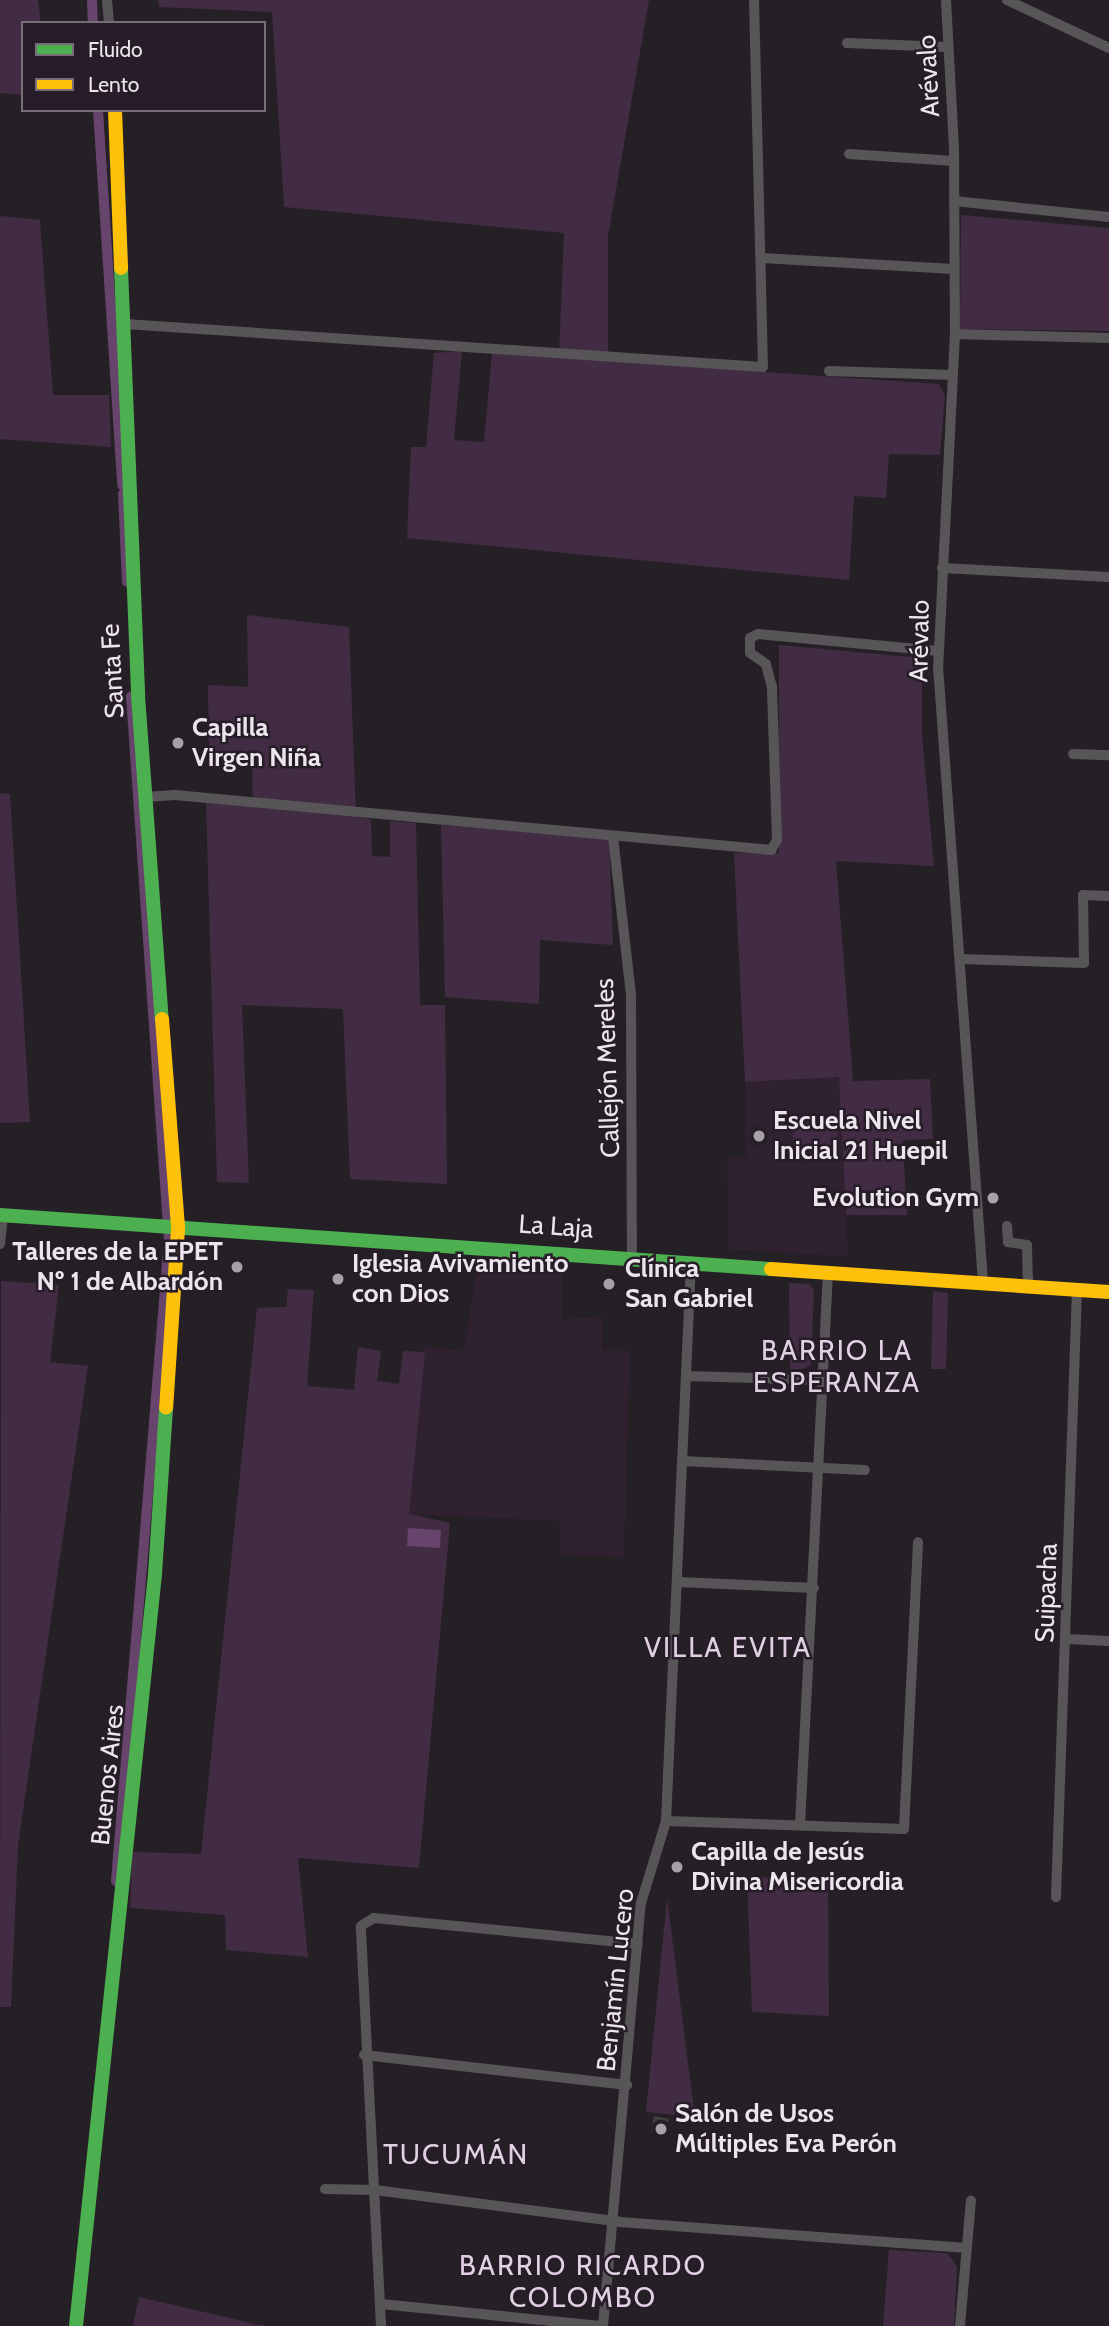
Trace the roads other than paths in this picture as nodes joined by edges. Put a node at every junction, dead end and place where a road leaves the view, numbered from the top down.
1 (107, 0) edge
2 (754, 0) edge
3 (946, 0) edge
4 (1006, 0) edge
5 (109, 21) edge
6 (847, 43) dead end
7 (948, 47) junction
8 (1109, 48) edge
9 (115, 112) edge
10 (849, 154) dead end
11 (954, 160) junction
12 (954, 201) junction
13 (1109, 216) edge
14 (762, 258) junction
15 (954, 269) junction
16 (125, 324) junction
17 (955, 334) junction
18 (1109, 338) edge
19 (829, 371) dead end
20 (953, 375) junction
21 (942, 568) junction
22 (1109, 577) edge
23 (938, 651) junction
24 (1073, 754) dead end
25 (1109, 755) edge
26 (145, 797) junction
27 (613, 837) junction
28 (1109, 896) edge
29 (960, 959) junction
30 (2, 1215) edge
31 (1007, 1226) dead end
32 (171, 1229) junction
33 (0, 1244) edge
34 (632, 1258) junction
35 (691, 1262) junction
36 (828, 1272) junction
37 (983, 1282) junction
38 (1028, 1286) junction
39 (1077, 1290) junction
40 (1109, 1292) edge
41 (686, 1376) junction
42 (820, 1380) junction
43 (682, 1461) junction
44 (818, 1468) junction
45 (865, 1470) dead end
46 (918, 1542) dead end
47 (678, 1582) junction
48 (814, 1588) junction
49 (1067, 1639) junction
50 (1109, 1642) edge
51 (666, 1821) junction
52 (800, 1825) junction
53 (1056, 1897) dead end
54 (638, 1944) junction
55 (364, 2055) junction
56 (627, 2085) junction
57 (325, 2189) dead end
58 (374, 2190) junction
59 (971, 2200) dead end
60 (621, 2222) junction
61 (967, 2248) junction
62 (381, 2304) junction
63 (76, 2326) edge
64 (381, 2326) edge
65 (602, 2326) edge
66 (960, 2326) edge

1 - 5 street
2 - 14 street
3 - 7 street, Arévalo
4 - 8 street
6 - 7 street
7 - 11 street, Arévalo
9 - 16 street, Santa Fe
10 - 11 street
11 - 12 street, Arévalo
12 - 13 street
12 - 15 street, Arévalo
14 - 15 street
14 - 16 street
15 - 17 street, Arévalo
16 - 26 street, Santa Fe
17 - 18 street
17 - 20 street, Arévalo
19 - 20 street
20 - 21 street, Arévalo
21 - 22 street
21 - 23 street, Arévalo
23 - 27 street
23 - 29 street, Arévalo
24 - 25 street
26 - 27 street
26 - 32 street, Santa Fe
27 - 34 street, Callejón Mereles
28 - 29 street
29 - 37 street, Arévalo
30 - 32 street, La Laja
30 - 33 street
31 - 38 street
32 - 34 street, La Laja
32 - 63 street, Buenos Aires
34 - 35 street, La Laja
35 - 36 street, La Laja
35 - 41 street, Benjamín Lucero
36 - 37 street, La Laja
36 - 42 street
37 - 38 street, La Laja
38 - 39 street, La Laja
39 - 40 street, La Laja
39 - 49 street, Suipacha
41 - 42 street
41 - 43 street, Benjamín Lucero
42 - 44 street
43 - 44 street
43 - 47 street, Benjamín Lucero
44 - 45 street
44 - 48 street
46 - 52 street
47 - 48 street
47 - 51 street, Benjamín Lucero
48 - 52 street
49 - 50 street
49 - 53 street, Suipacha
51 - 52 street
51 - 54 street, Benjamín Lucero
54 - 55 street
54 - 56 street, Benjamín Lucero
55 - 56 street
55 - 58 street
56 - 60 street, Benjamín Lucero
57 - 58 street
58 - 60 street
58 - 62 street
59 - 61 street
60 - 61 street
60 - 65 street, Benjamín Lucero
61 - 66 street
62 - 64 street
62 - 65 street

